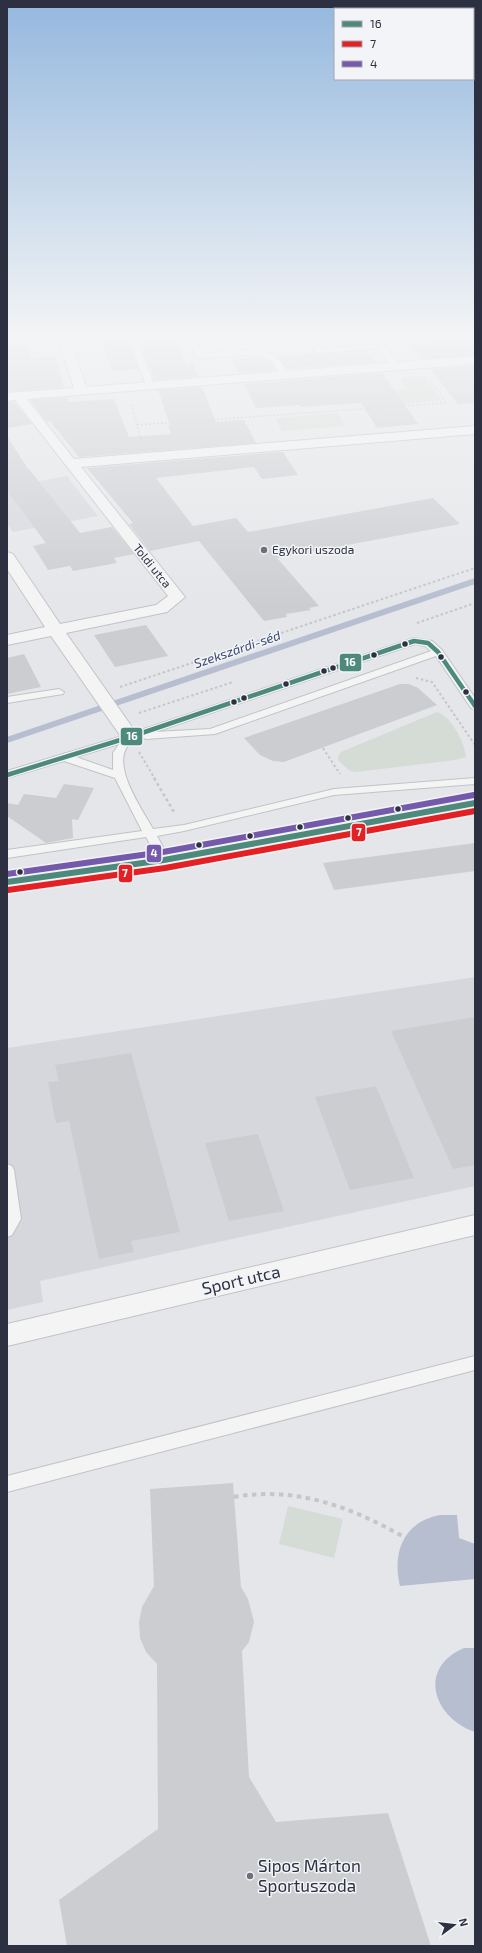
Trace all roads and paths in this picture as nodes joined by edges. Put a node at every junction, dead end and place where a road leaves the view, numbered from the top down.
1 (38, 425) edge
2 (137, 425) edge
3 (475, 430) edge
4 (146, 458) junction
5 (71, 464) junction
6 (7, 557) edge
7 (475, 568) edge
8 (56, 631) junction
9 (7, 640) edge
10 (438, 652) junction
11 (414, 678) dead end
12 (95, 688) junction
13 (59, 692) dead end
14 (7, 700) edge
15 (475, 706) edge
16 (130, 736) junction
17 (475, 746) edge
18 (323, 748) dead end
19 (64, 757) junction
20 (7, 775) edge
21 (119, 776) junction
22 (343, 778) dead end
23 (475, 781) edge
24 (475, 803) edge
25 (175, 813) dead end
26 (150, 833) junction
27 (7, 854) edge
28 (164, 860) junction
29 (7, 882) edge
30 (7, 1170) edge
31 (475, 1224) edge
32 (7, 1231) edge
33 (7, 1334) edge
34 (475, 1363) edge
35 (7, 1484) edge
36 (234, 1497) dead end
37 (404, 1537) dead end

1 - 5 street, Toldi utca
2 - 4 path
3 - 4 street
4 - 5 street
5 - 8 street, Toldi utca
6 - 8 street
7 - 12 path
8 - 9 street, Toldi utca
8 - 12 street
10 - 15 lane
10 - 16 lane
10 - 16 lane
11 - 17 path
12 - 16 street
13 - 14 lane
16 - 19 lane
16 - 21 lane
16 - 25 path
18 - 22 path
19 - 20 lane
19 - 21 lane
21 - 26 lane
23 - 26 lane
24 - 28 main road
26 - 27 lane
26 - 28 lane
28 - 29 main road
30 - 32 lane
31 - 33 street, Sport utca
34 - 35 lane
36 - 37 path

